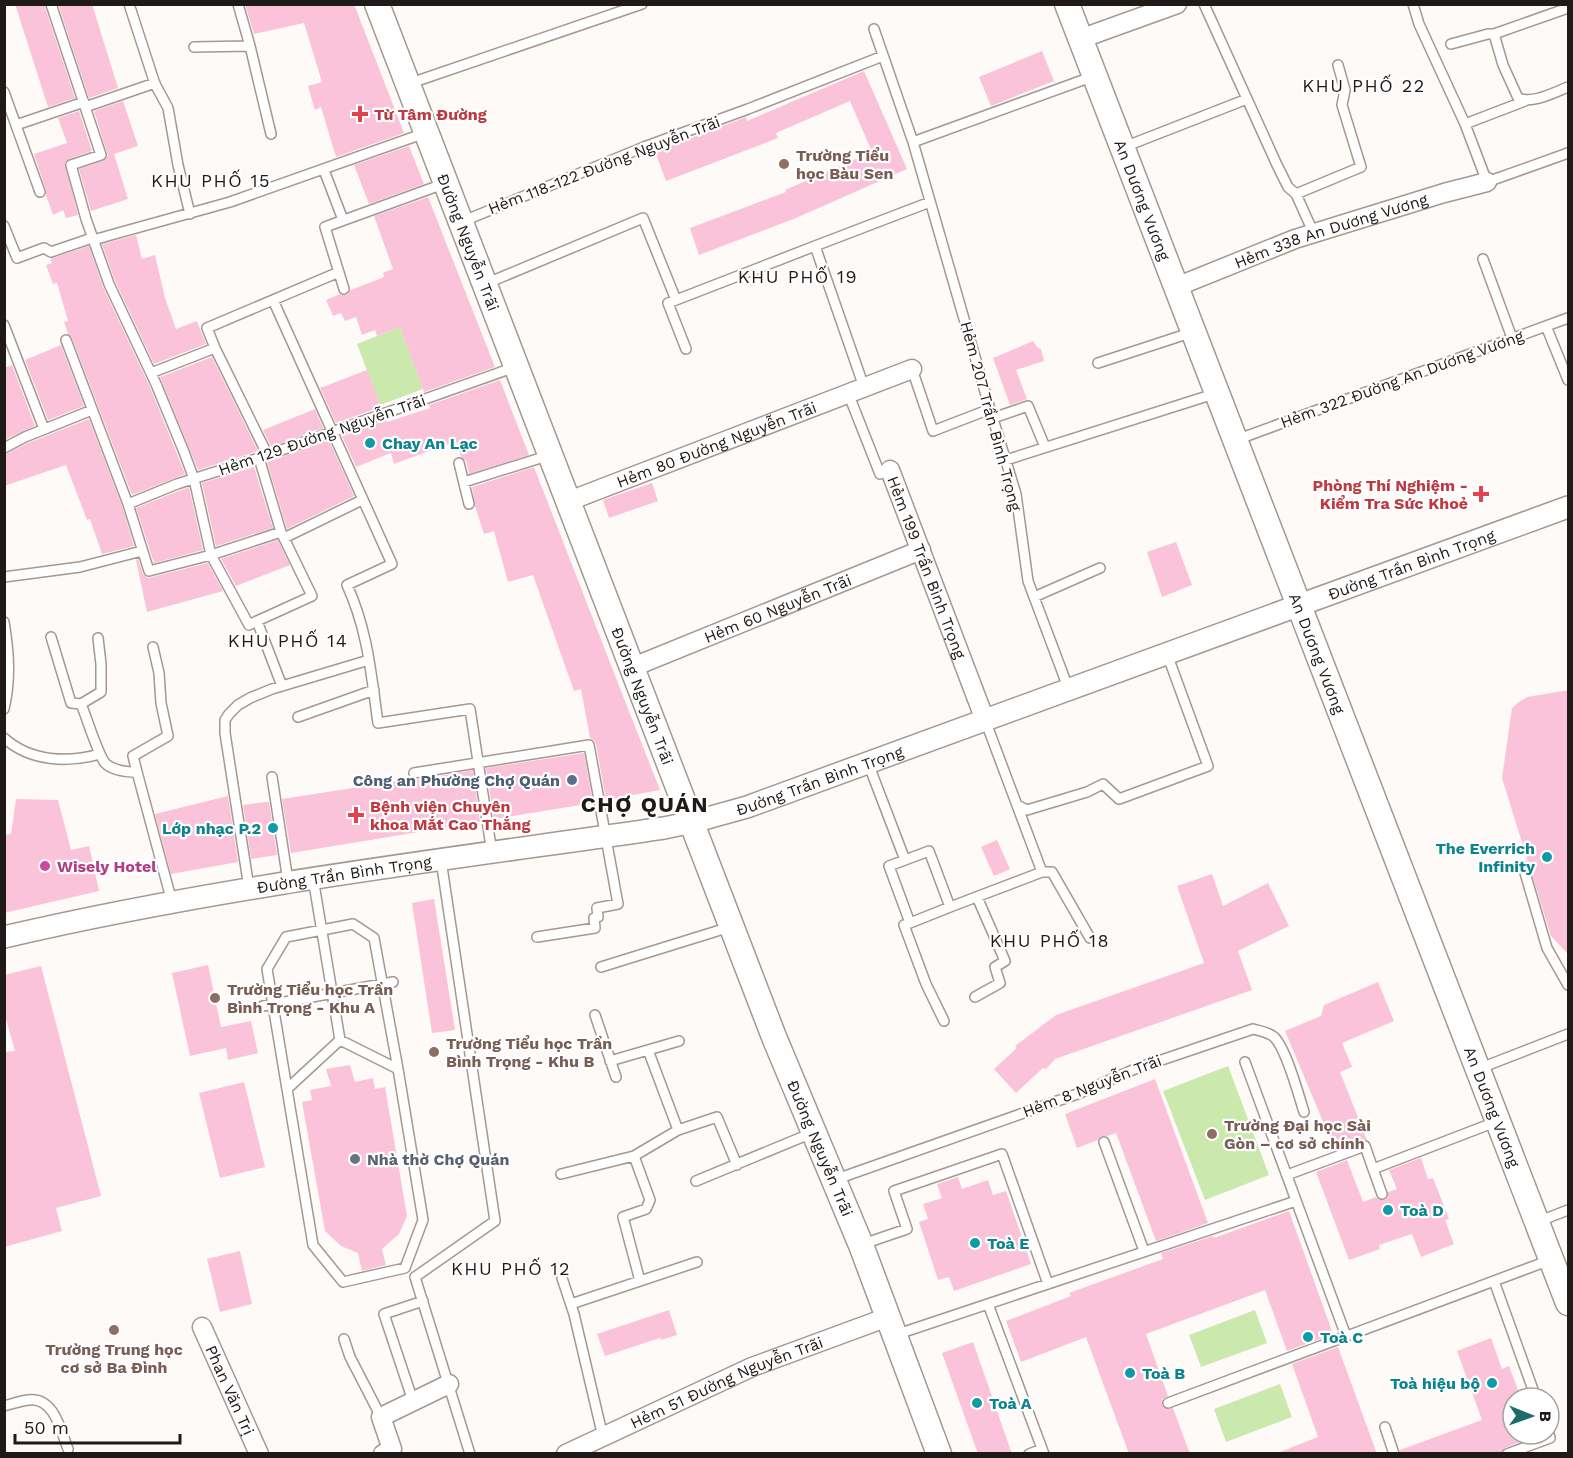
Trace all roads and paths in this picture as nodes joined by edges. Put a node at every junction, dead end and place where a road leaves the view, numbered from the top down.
1 (51, 4) edge
2 (129, 4) edge
3 (238, 4) edge
4 (377, 4) edge
5 (642, 4) edge
6 (1067, 4) edge
7 (1177, 4) edge
8 (1204, 4) edge
9 (1413, 4) edge
10 (1569, 8) edge
11 (873, 29) dead end
12 (1494, 34) junction
13 (1080, 39) junction
14 (1451, 44) dead end
15 (250, 46) junction
16 (194, 47) dead end
17 (883, 56) junction
18 (1338, 65) dead end
19 (1094, 76) junction
20 (155, 83) junction
21 (408, 84) junction
22 (1569, 87) edge
23 (4, 92) edge
24 (1247, 99) junction
25 (1525, 101) junction
26 (84, 104) junction
27 (16, 124) junction
28 (1465, 124) junction
29 (427, 132) junction
30 (272, 134) dead end
31 (913, 142) junction
32 (1122, 148) junction
33 (1569, 153) edge
34 (324, 170) junction
35 (1487, 182) junction
36 (446, 183) junction
37 (40, 192) dead end
38 (1296, 194) junction
39 (930, 202) junction
40 (190, 214) junction
41 (344, 220) junction
42 (461, 222) junction
43 (4, 226) edge
44 (1314, 234) junction
45 (93, 239) junction
46 (815, 246) junction
47 (1483, 259) dead end
48 (339, 272) junction
49 (485, 284) junction
50 (1176, 287) junction
51 (344, 289) dead end
52 (273, 300) junction
53 (676, 300) junction
54 (1569, 318) edge
55 (4, 324) edge
56 (1546, 326) junction
57 (1193, 333) junction
58 (1512, 338) junction
59 (66, 340) dead end
60 (215, 348) junction
61 (686, 349) dead end
62 (1098, 363) dead end
63 (517, 367) junction
64 (912, 369) joint
65 (151, 373) junction
66 (1569, 380) edge
67 (856, 390) junction
68 (1217, 393) junction
69 (92, 410) junction
70 (992, 413) junction
71 (44, 429) junction
72 (332, 432) junction
73 (1235, 440) junction
74 (1045, 447) junction
75 (4, 448) edge
76 (551, 455) junction
77 (263, 456) junction
78 (1006, 460) junction
79 (459, 463) dead end
80 (890, 470) joint
81 (194, 479) junction
82 (464, 482) junction
83 (362, 500) junction
84 (569, 501) junction
85 (128, 504) junction
86 (470, 504) dead end
87 (1569, 507) edge
88 (283, 535) junction
89 (921, 550) junction
90 (142, 551) junction
91 (211, 555) junction
92 (1100, 568) dead end
93 (5, 575) edge
94 (1034, 597) junction
95 (1299, 606) junction
96 (257, 621) junction
97 (4, 622) edge
98 (51, 637) dead end
99 (98, 638) dead end
100 (153, 647) dead end
101 (1167, 654) junction
102 (369, 660) junction
103 (633, 667) junction
104 (282, 686) junction
105 (374, 690) junction
106 (1069, 690) junction
107 (81, 704) junction
108 (4, 709) edge
109 (298, 717) dead end
110 (986, 720) junction
111 (4, 738) edge
112 (100, 754) junction
113 (478, 763) junction
114 (868, 763) junction
115 (137, 772) junction
116 (414, 773) dead end
117 (272, 777) dead end
118 (1017, 805) junction
119 (693, 822) junction
120 (606, 837) junction
121 (492, 853) junction
122 (441, 860) junction
123 (905, 860) junction
124 (1523, 866) dead end
125 (1042, 872) junction
126 (313, 878) junction
127 (288, 881) junction
128 (249, 888) junction
129 (977, 897) junction
130 (172, 902) junction
131 (950, 907) junction
132 (910, 922) junction
133 (732, 927) junction
134 (321, 930) junction
135 (4, 937) edge
136 (537, 937) dead end
137 (1090, 938) dead end
138 (601, 967) dead end
139 (393, 982) dead end
140 (382, 984) junction
141 (1569, 985) edge
142 (332, 993) junction
143 (975, 998) dead end
144 (268, 1005) junction
145 (595, 1015) dead end
146 (944, 1021) dead end
147 (1569, 1034) edge
148 (340, 1040) junction
149 (679, 1041) dead end
150 (648, 1050) junction
151 (610, 1060) junction
152 (1245, 1062) dead end
153 (398, 1069) junction
154 (1478, 1069) junction
155 (616, 1077) dead end
156 (287, 1089) junction
157 (1304, 1112) dead end
158 (1498, 1121) junction
159 (678, 1130) junction
160 (814, 1132) junction
161 (1104, 1142) dead end
162 (634, 1156) junction
163 (737, 1165) junction
164 (1373, 1169) junction
165 (561, 1174) dead end
166 (1287, 1175) junction
167 (834, 1180) junction
168 (696, 1181) dead end
169 (1382, 1194) dead end
170 (1296, 1201) junction
171 (1569, 1210) edge
172 (1537, 1222) junction
173 (861, 1245) junction
174 (1144, 1251) junction
175 (1551, 1259) junction
176 (697, 1262) dead end
177 (405, 1268) junction
178 (415, 1277) junction
179 (562, 1278) dead end
180 (640, 1281) junction
181 (1494, 1281) junction
182 (1048, 1284) junction
183 (423, 1301) junction
184 (1569, 1303) edge
185 (571, 1304) junction
186 (988, 1304) junction
187 (891, 1326) junction
188 (202, 1327) dead end
189 (1346, 1336) junction
190 (344, 1339) dead end
191 (449, 1384) junction
192 (1532, 1386) edge
193 (413, 1401) junction
194 (1168, 1403) dead end
195 (4, 1406) edge
196 (381, 1417) junction
197 (1385, 1427) dead end
198 (603, 1437) junction
199 (1528, 1446) edge
200 (68, 1449) dead end
201 (1043, 1451) edge
202 (259, 1454) edge
203 (383, 1454) edge
204 (470, 1454) edge
205 (566, 1454) edge
206 (939, 1454) edge
207 (1029, 1454) edge
208 (1394, 1454) edge
209 (1507, 1454) edge

1 - 26 lane
2 - 20 lane
3 - 15 lane
4 - 21 main road, Đường Nguyễn Trãi
5 - 21 lane
6 - 13 main road, An Dương Vương
7 - 13 street
8 - 24 lane
9 - 28 lane
10 - 12 lane
11 - 17 lane, Hẻm 207 Trần Bình Trọng
12 - 14 lane
12 - 25 lane
13 - 19 main road, An Dương Vương
15 - 16 lane
15 - 30 lane
17 - 31 lane, Hẻm 207 Trần Bình Trọng
17 - 42 lane, Hẻm 118-122 Đường Nguyễn Trãi
18 - 38 lane
19 - 31 lane
19 - 32 main road, An Dương Vương
20 - 26 lane
20 - 40 lane
21 - 29 main road, Đường Nguyễn Trãi
22 - 25 lane
23 - 27 lane
24 - 32 lane
24 - 38 lane
25 - 28 lane
26 - 27 lane
26 - 45 lane
27 - 37 lane
28 - 35 lane
29 - 34 lane
29 - 36 main road, Đường Nguyễn Trãi
31 - 39 lane, Hẻm 207 Trần Bình Trọng
32 - 50 main road, An Dương Vương
33 - 35 lane
34 - 40 lane
34 - 41 lane
35 - 44 street, Hẻm 338 An Dương Vương
36 - 41 lane
36 - 42 main road, Đường Nguyễn Trãi
38 - 44 lane
39 - 46 lane
39 - 70 lane, Hẻm 207 Trần Bình Trọng
40 - 45 lane
41 - 48 lane
42 - 49 main road, Đường Nguyễn Trãi
43 - 45 lane
44 - 50 street, Hẻm 338 An Dương Vương
45 - 65 lane
46 - 53 lane
46 - 67 lane
47 - 58 lane
48 - 51 lane
48 - 52 lane
49 - 53 lane
49 - 63 main road, Đường Nguyễn Trãi
50 - 57 main road, An Dương Vương
52 - 60 lane
52 - 72 lane
53 - 61 lane
54 - 56 lane, Hẻm 322 Đường An Dương Vương
55 - 71 lane
56 - 58 lane, Hẻm 322 Đường An Dương Vương
56 - 66 lane
57 - 62 lane
57 - 68 main road, An Dương Vương
58 - 73 lane, Hẻm 322 Đường An Dương Vương
59 - 69 lane
60 - 65 lane
60 - 77 lane
63 - 72 lane, Hẻm 129 Đường Nguyễn Trãi
63 - 76 main road, Đường Nguyễn Trãi
64 - 67 street, Hẻm 80 Đường Nguyễn Trãi
64 - 70 lane
65 - 81 lane
67 - 80 lane, Hẻm 199 Trần Bình Trọng
67 - 84 street, Hẻm 80 Đường Nguyễn Trãi
68 - 73 main road, An Dương Vương
68 - 74 lane
69 - 71 lane
69 - 85 lane
70 - 74 lane
70 - 78 lane, Hẻm 207 Trần Bình Trọng
71 - 75 lane
72 - 77 lane, Hẻm 129 Đường Nguyễn Trãi
72 - 83 lane
73 - 95 main road, An Dương Vương
74 - 78 lane
76 - 82 lane
76 - 84 main road, Đường Nguyễn Trãi
77 - 81 lane, Hẻm 129 Đường Nguyễn Trãi
77 - 88 lane
78 - 94 lane, Hẻm 207 Trần Bình Trọng
79 - 82 lane
80 - 89 street, Hẻm 199 Trần Bình Trọng
81 - 85 lane, Hẻm 129 Đường Nguyễn Trãi
81 - 91 lane
82 - 86 lane
83 - 88 lane
83 - 102 lane
84 - 103 main road, Đường Nguyễn Trãi
85 - 90 lane
87 - 95 street, Đường Trần Bình Trọng
88 - 91 lane
88 - 96 lane
89 - 103 street, Hẻm 60 Nguyễn Trãi
89 - 110 street, Hẻm 199 Trần Bình Trọng
90 - 91 lane
90 - 93 lane
91 - 96 lane
92 - 94 lane
94 - 106 lane, Hẻm 207 Trần Bình Trọng
95 - 101 street, Đường Trần Bình Trọng
95 - 154 main road, An Dương Vương
96 - 104 lane
97 - 108 lane
98 - 107 lane
99 - 107 lane
100 - 115 lane
101 - 106 street, Đường Trần Bình Trọng
101 - 118 lane
102 - 104 lane
102 - 105 lane
103 - 119 main road, Đường Nguyễn Trãi
104 - 128 lane
105 - 109 lane
105 - 113 lane
106 - 110 street, Đường Trần Bình Trọng
107 - 112 lane
110 - 114 street, Đường Trần Bình Trọng
110 - 118 lane
111 - 112 lane
112 - 115 lane
113 - 116 lane
113 - 120 lane
113 - 121 lane
114 - 119 street, Đường Trần Bình Trọng
114 - 123 lane
115 - 130 lane
117 - 127 lane
118 - 125 lane
119 - 120 street, Đường Trần Bình Trọng
119 - 133 main road, Đường Nguyễn Trãi
120 - 121 street, Đường Trần Bình Trọng
120 - 136 lane
121 - 122 street, Đường Trần Bình Trọng
122 - 126 street, Đường Trần Bình Trọng
122 - 178 lane
123 - 131 lane
123 - 132 lane
124 - 141 lane
125 - 129 lane
125 - 137 lane
126 - 127 street, Đường Trần Bình Trọng
126 - 134 lane
127 - 128 street, Đường Trần Bình Trọng
128 - 130 street, Đường Trần Bình Trọng
129 - 131 lane
129 - 143 lane
130 - 135 street, Đường Trần Bình Trọng
131 - 132 lane
132 - 146 lane
133 - 138 lane
133 - 160 main road, Đường Nguyễn Trãi
134 - 140 lane
134 - 142 lane
134 - 144 lane
139 - 140 lane
140 - 142 lane
140 - 153 lane
142 - 144 lane
142 - 148 lane
144 - 156 lane
145 - 151 lane
147 - 154 lane
148 - 153 lane
148 - 156 lane
149 - 150 lane
150 - 151 lane
150 - 159 lane
151 - 155 lane
152 - 166 lane
153 - 177 lane
154 - 158 main road, An Dương Vương
156 - 177 lane
157 - 167 lane, Hẻm 8 Nguyễn Trãi
158 - 164 lane
158 - 172 main road, An Dương Vương
159 - 162 lane
159 - 163 lane
160 - 163 lane
160 - 167 main road, Đường Nguyễn Trãi
161 - 174 lane
162 - 165 lane
162 - 180 lane
163 - 168 lane
164 - 166 lane
164 - 169 lane
166 - 170 lane
167 - 173 main road, Đường Nguyễn Trãi
170 - 174 lane
170 - 189 lane
171 - 172 lane
172 - 175 main road, An Dương Vương
173 - 182 lane
173 - 187 main road, Đường Nguyễn Trãi
174 - 182 lane
175 - 181 lane
175 - 184 main road, An Dương Vương
176 - 180 lane
177 - 178 lane
178 - 183 lane
179 - 185 lane
180 - 185 lane
181 - 189 lane
181 - 192 lane
182 - 186 lane
183 - 191 lane
183 - 193 lane
185 - 198 lane
186 - 187 lane
186 - 201 lane
187 - 198 street, Hẻm 51 Đường Nguyễn Trãi
187 - 206 main road, Đường Nguyễn Trãi
188 - 202 street, Phan Văn Trị
189 - 194 lane
190 - 196 lane
191 - 193 street
191 - 204 lane
193 - 196 street
195 - 200 lane
196 - 203 street
197 - 208 lane
198 - 205 street, Hẻm 51 Đường Nguyễn Trãi
199 - 209 lane
201 - 207 lane

